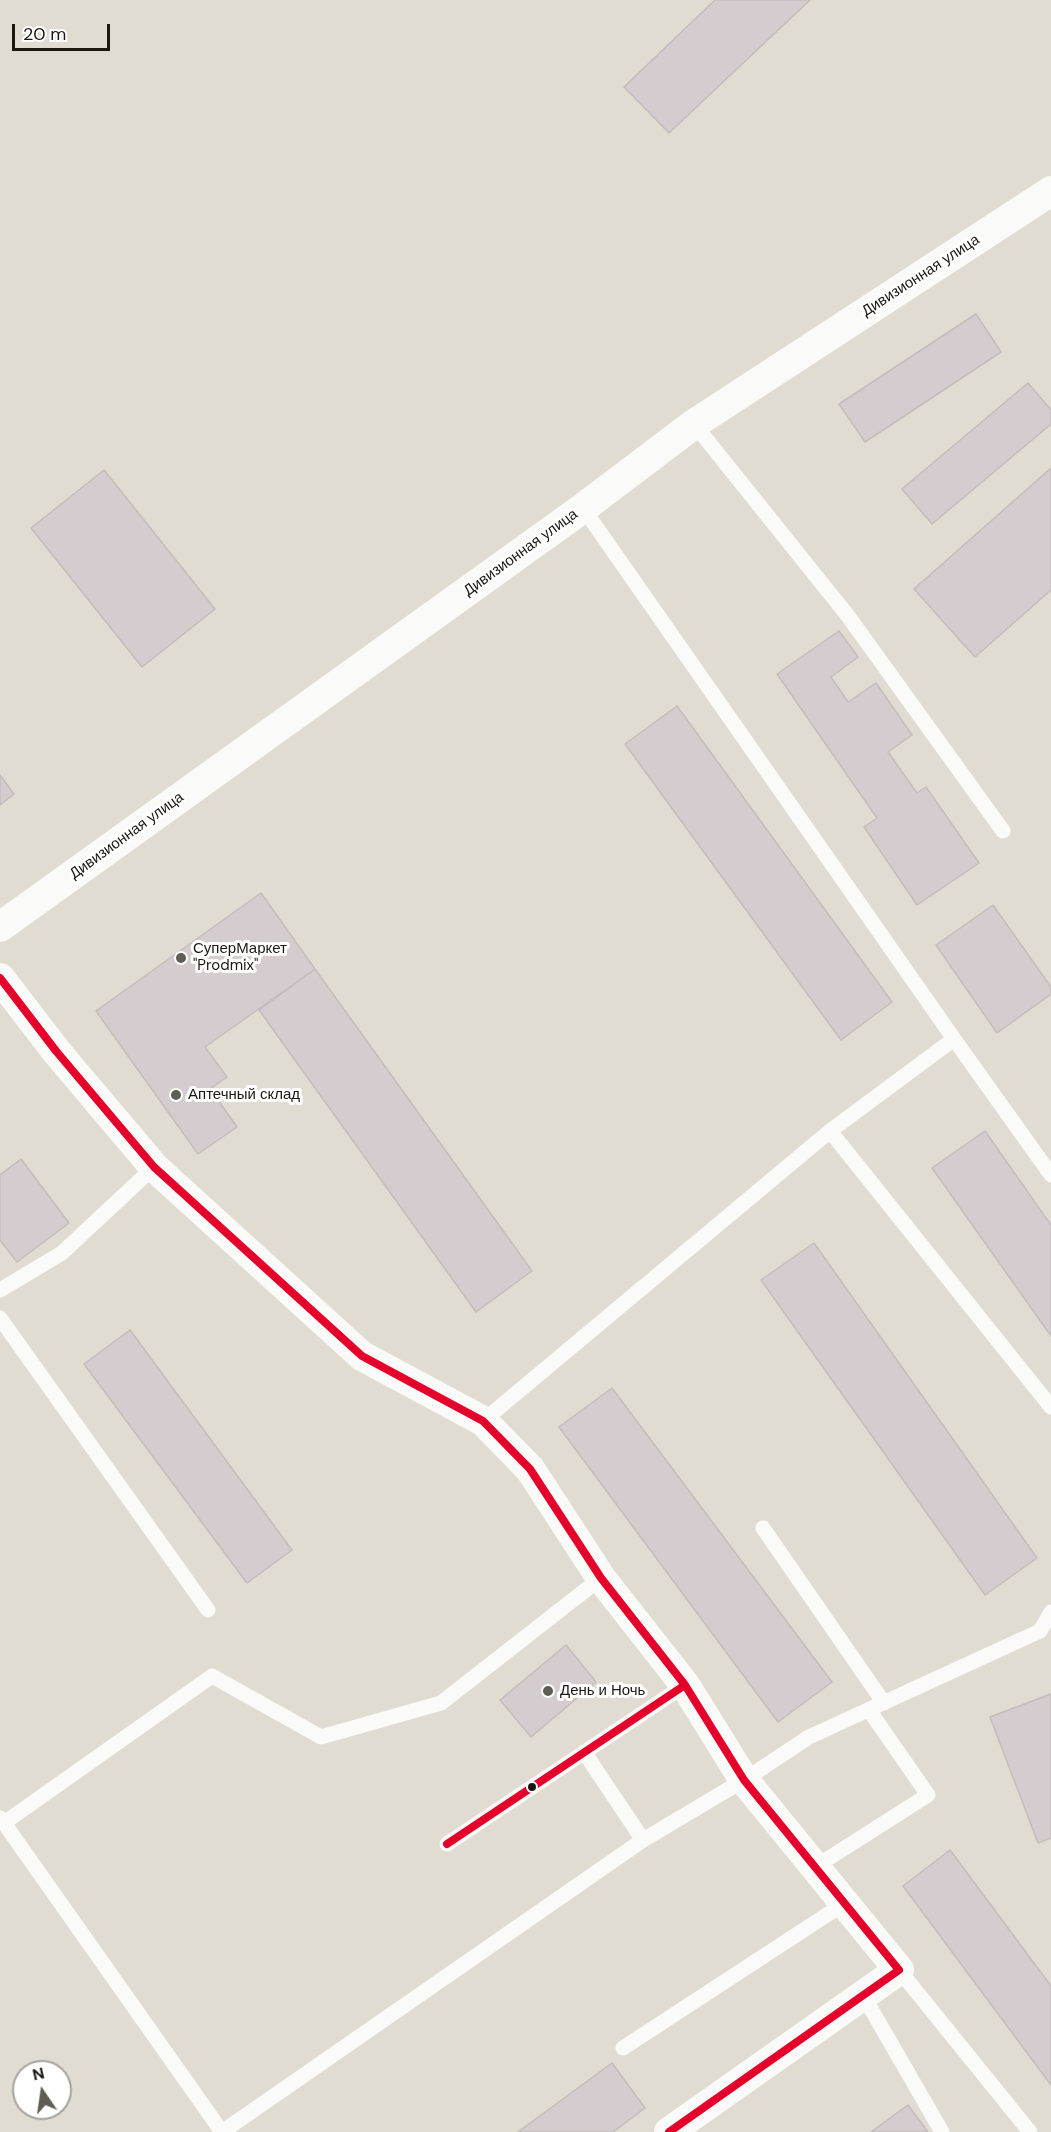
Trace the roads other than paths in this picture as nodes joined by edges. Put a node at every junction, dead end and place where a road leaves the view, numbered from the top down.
1 (1051, 191) edge
2 (694, 424) junction
3 (583, 508) junction
4 (1003, 831) dead end
5 (0, 927) edge
6 (0, 978) edge
7 (954, 1039) junction
8 (830, 1131) junction
9 (154, 1167) junction
10 (1051, 1175) edge
11 (0, 1290) edge
12 (0, 1318) edge
13 (1051, 1407) edge
14 (483, 1421) junction
15 (763, 1528) dead end
16 (601, 1578) junction
17 (208, 1610) dead end
18 (1051, 1612) edge
19 (1046, 1631) edge
20 (685, 1685) junction
21 (884, 1703) junction
22 (869, 1710) junction
23 (584, 1752) junction
24 (744, 1780) junction
25 (2, 1821) edge
26 (643, 1840) junction
27 (447, 1844) dead end
28 (815, 1867) junction
29 (845, 1903) junction
30 (899, 1970) junction
31 (863, 1995) junction
32 (623, 2048) dead end
33 (669, 2132) edge
34 (942, 2132) edge
35 (1030, 2132) edge

1 - 2 street, Дивизионная улица
2 - 3 street, Дивизионная улица
2 - 4 lane
3 - 5 street, Дивизионная улица
3 - 7 lane
6 - 9 street
7 - 8 lane
7 - 10 lane
8 - 13 lane
8 - 14 lane
9 - 11 lane
9 - 14 street
12 - 17 lane
14 - 16 street
15 - 21 lane
16 - 20 street
16 - 25 lane
18 - 19 lane
19 - 21 lane
20 - 23 lane
20 - 24 street
21 - 22 lane
22 - 24 lane
22 - 28 lane
23 - 26 lane
23 - 27 lane
24 - 26 lane
24 - 28 street
25 - 26 lane
28 - 29 street
29 - 30 street
29 - 32 lane
30 - 31 street
30 - 35 lane
31 - 33 street
31 - 34 lane

